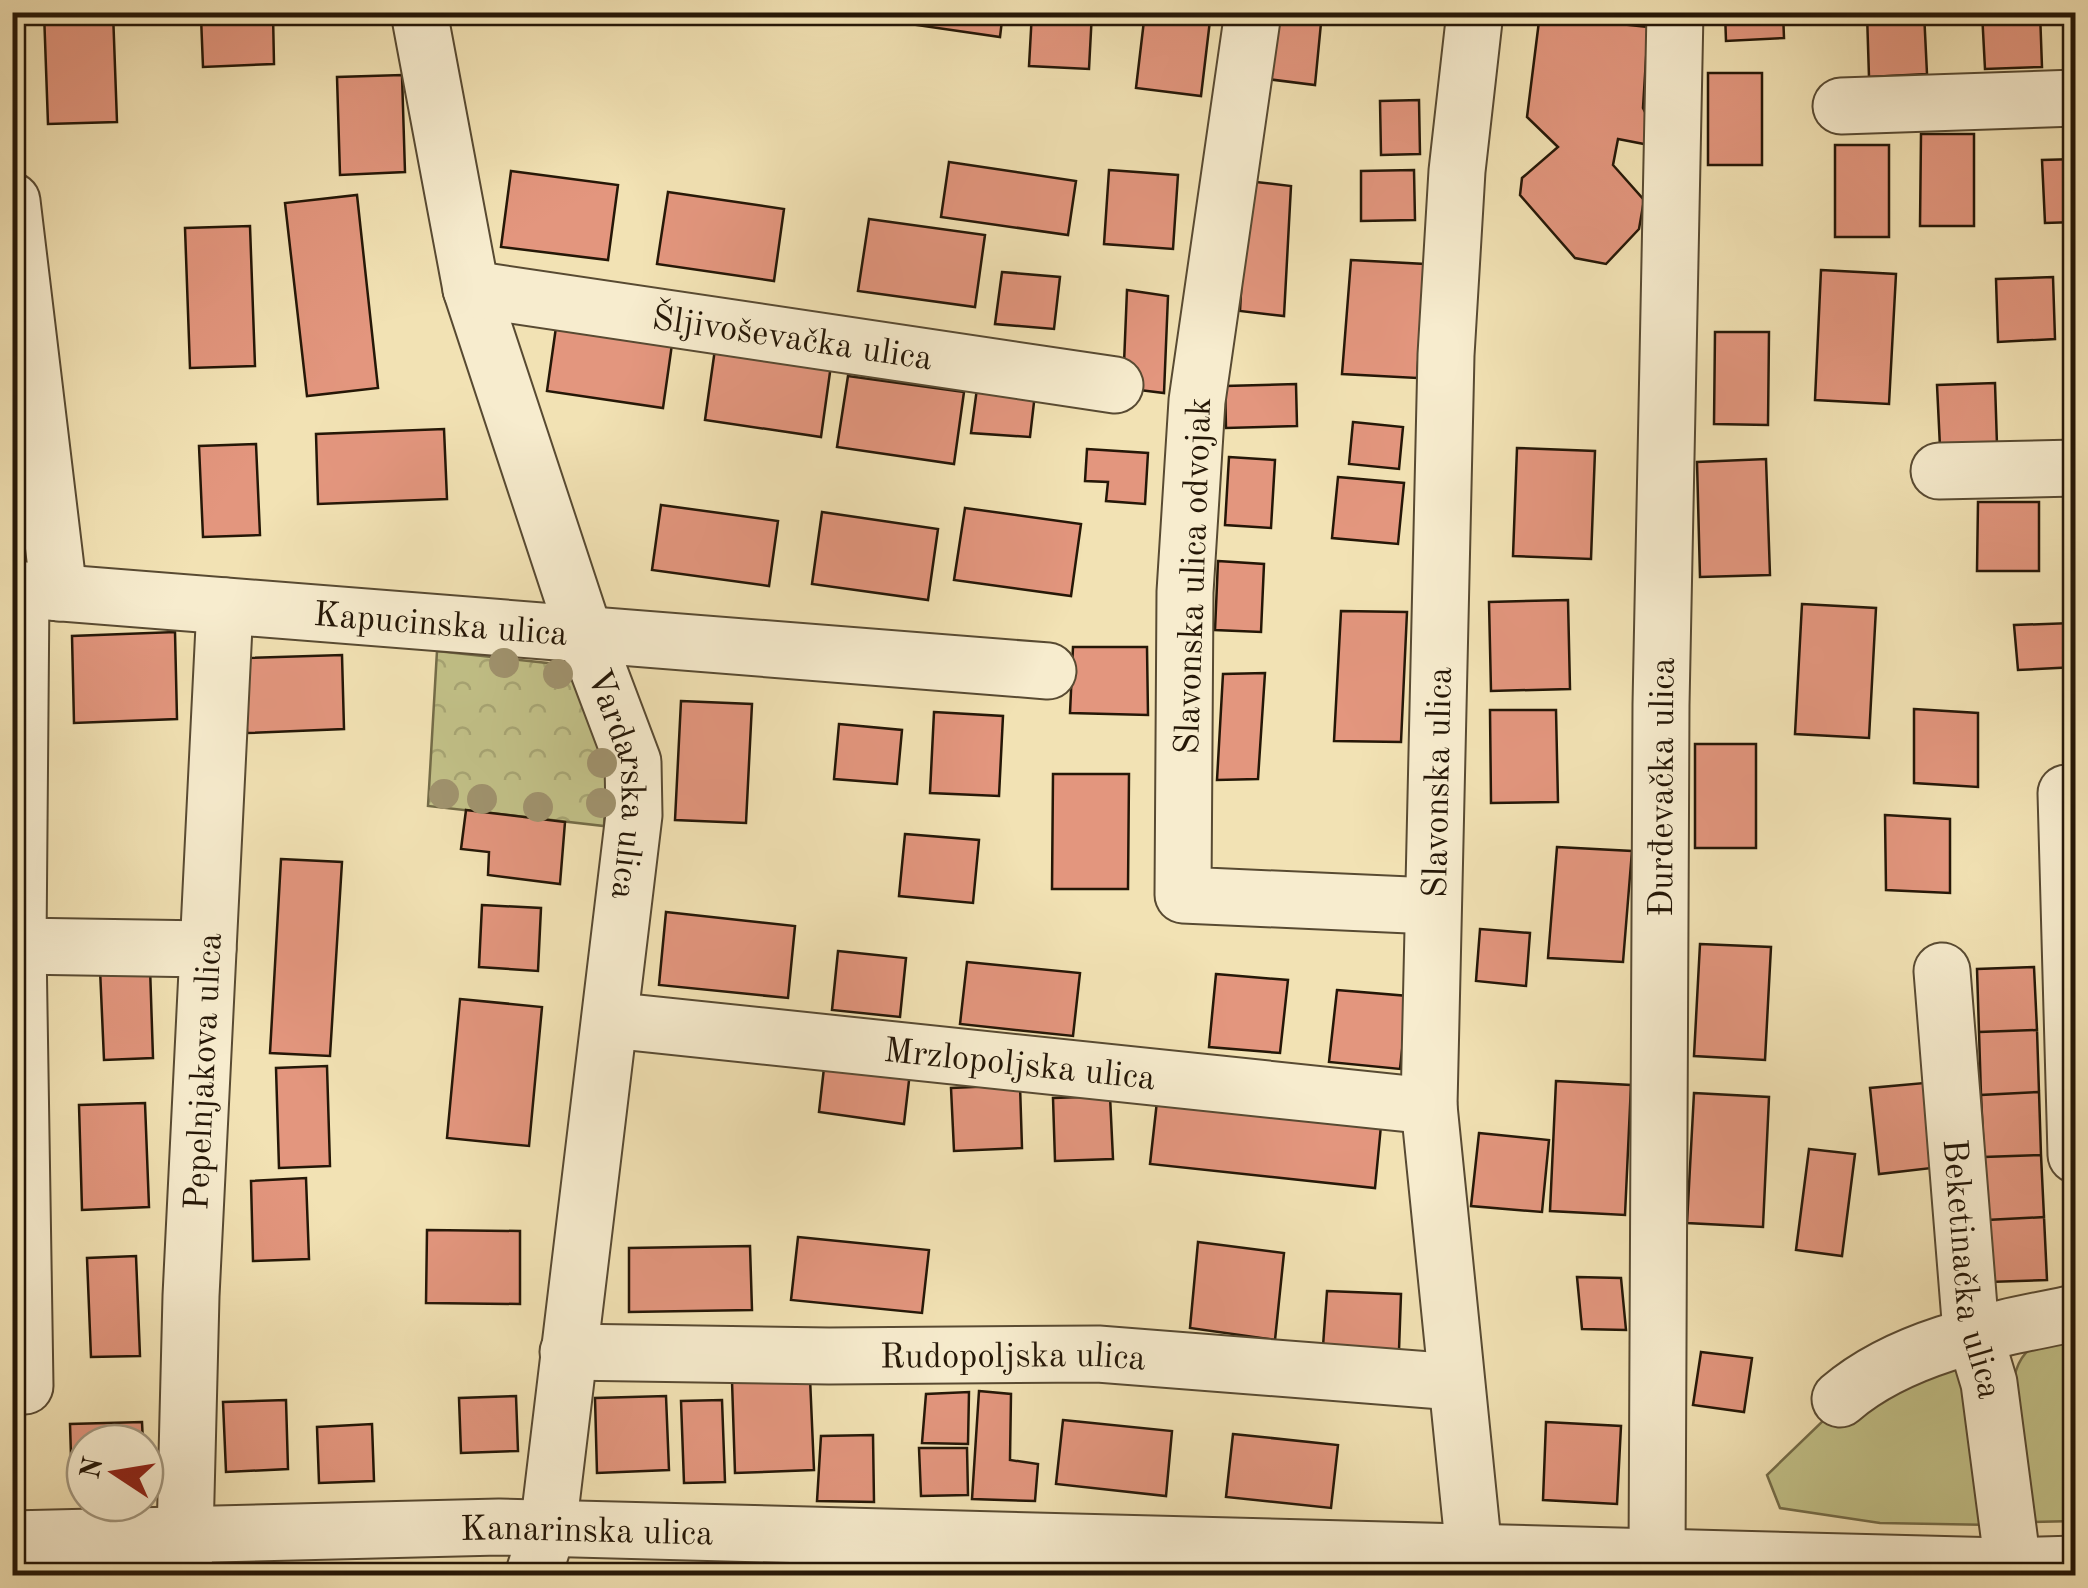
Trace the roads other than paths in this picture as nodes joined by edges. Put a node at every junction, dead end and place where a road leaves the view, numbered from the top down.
1 (419, 12) edge
2 (1253, 12) edge
3 (1476, 12) edge
4 (1675, 12) edge
5 (2076, 98) edge
6 (1841, 106) dead end
7 (12, 202) edge
8 (471, 289) junction
9 (1115, 386) dead end
10 (2076, 468) edge
11 (1939, 472) dead end
12 (31, 591) edge
13 (225, 606) junction
14 (584, 632) junction
15 (1048, 671) dead end
16 (2066, 793) dead end
17 (1432, 906) junction
18 (18, 946) junction
19 (208, 949) junction
20 (1942, 971) dead end
21 (610, 1020) junction
22 (1429, 1106) junction
23 (2076, 1155) edge
24 (2076, 1313) edge
25 (1976, 1337) junction
26 (568, 1352) junction
27 (1456, 1382) junction
28 (25, 1386) dead end
29 (1840, 1400) dead end
30 (12, 1539) edge
31 (540, 1552) edge
32 (1474, 1552) junction
33 (184, 1556) edge
34 (1657, 1559) junction
35 (2076, 1564) edge
36 (1732, 1567) edge
37 (1999, 1569) edge

1 - 8 street, Vardarska ulica
2 - 17 street, Slavonska ulica odvojak
3 - 17 street, Slavonska ulica
4 - 34 street, Đurđevačka ulica
5 - 6 street
7 - 12 street
8 - 9 street, Šljivoševačka ulica
8 - 14 street, Vardarska ulica
10 - 11 street
12 - 13 street, Kapucinska ulica
12 - 18 street
13 - 14 street, Kapucinska ulica
13 - 19 street, Pepelnjakova ulica
14 - 15 street, Kapucinska ulica
14 - 21 street, Vardarska ulica
16 - 23 street
17 - 22 street, Slavonska ulica
18 - 19 street
18 - 28 street
19 - 33 street, Pepelnjakova ulica
20 - 25 street, Beketinačka ulica
21 - 22 street, Mrzlopoljska ulica
21 - 26 street, Vardarska ulica
22 - 27 street, Slavonska ulica
24 - 25 street
25 - 29 street
25 - 37 street, Beketinačka ulica
26 - 27 street, Rudopoljska ulica
26 - 31 street, Vardarska ulica
27 - 32 street, Slavonska ulica
30 - 33 street, Kanarinska ulica
31 - 32 street, Kanarinska ulica
31 - 33 street, Kanarinska ulica
32 - 34 street, Kanarinska ulica
34 - 36 street, Kanarinska ulica
35 - 37 street, Kanarinska ulica
36 - 37 street, Kanarinska ulica

